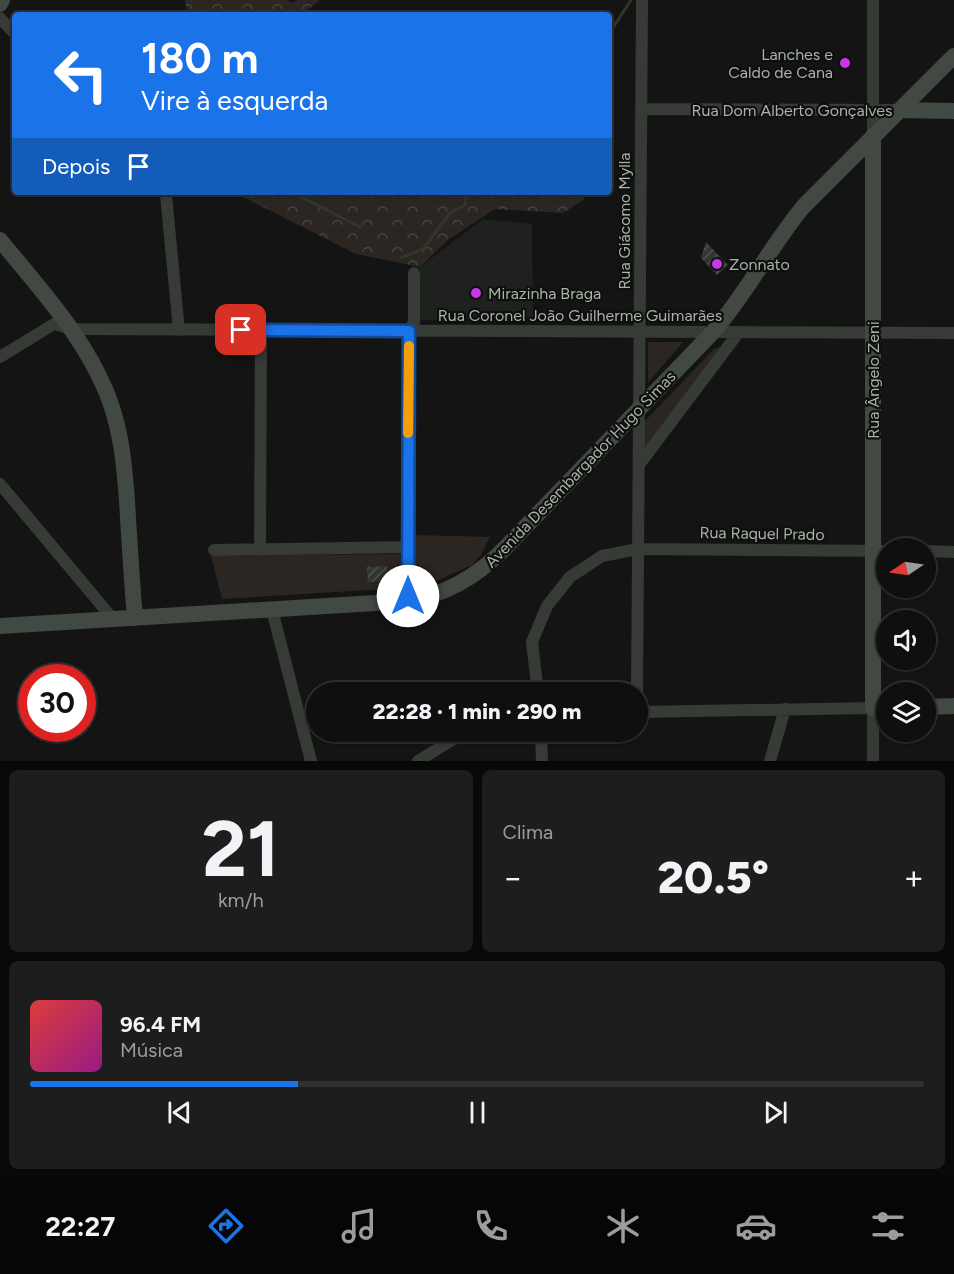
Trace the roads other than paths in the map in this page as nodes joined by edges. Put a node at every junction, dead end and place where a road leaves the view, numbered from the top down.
1 (873, 0) edge
2 (642, 2) dead end
3 (0, 18) edge
4 (12, 31) edge
5 (954, 56) edge
6 (927, 84) junction
7 (641, 109) junction
8 (873, 110) junction
9 (900, 110) junction
10 (949, 111) edge
11 (873, 136) junction
12 (166, 195) dead end
13 (0, 240) edge
14 (414, 273) dead end
15 (72, 329) junction
16 (179, 330) junction
17 (261, 330) junction
18 (409, 331) junction
19 (640, 332) junction
20 (713, 332) junction
21 (739, 332) junction
22 (873, 333) junction
23 (954, 333) edge
24 (0, 357) edge
25 (639, 410) junction
26 (639, 465) junction
27 (0, 484) edge
28 (880, 538) edge
29 (408, 547) junction
30 (260, 549) junction
31 (638, 549) junction
32 (214, 550) dead end
33 (876, 551) edge
34 (936, 551) edge
35 (954, 552) edge
36 (880, 598) edge
37 (407, 602) junction
38 (272, 610) junction
39 (135, 618) junction
40 (114, 619) junction
41 (0, 626) edge
42 (537, 682) edge
43 (637, 682) edge
44 (880, 682) edge
45 (954, 706) edge
46 (876, 707) edge
47 (936, 707) edge
48 (785, 709) junction
49 (648, 712) edge
50 (876, 738) edge
51 (449, 742) edge
52 (541, 742) edge
53 (310, 761) edge
54 (418, 761) edge
55 (542, 761) edge
56 (770, 761) edge
57 (873, 761) edge

1 - 8 street, Rua Ângelo Zeni
2 - 7 street, Rua Giácomo Mylla
3 - 4 street
5 - 6 main road, Avenida Desembargador Hugo Simas
6 - 9 main road, Avenida Desembargador Hugo Simas
6 - 10 main road, Rua Dom Alberto Gonçalves
7 - 8 street, Rua Dom Alberto Gonçalves
7 - 19 street, Rua Giácomo Mylla
8 - 9 street, Rua Dom Alberto Gonçalves
8 - 11 street, Rua Ângelo Zeni
9 - 10 main road, Rua Dom Alberto Gonçalves
9 - 11 main road, Avenida Desembargador Hugo Simas
11 - 20 main road, Avenida Desembargador Hugo Simas
11 - 22 main road, Rua Ângelo Zeni
12 - 16 street
13 - 15 main road
14 - 18 street
15 - 16 street, Rua Coronel João Guilherme Guimarães
15 - 24 street, Rua Coronel João Guilherme Guimarães
15 - 39 main road
16 - 17 street, Rua Coronel João Guilherme Guimarães
17 - 18 street, Rua Coronel João Guilherme Guimarães
17 - 30 street
18 - 19 street, Rua Coronel João Guilherme Guimarães
18 - 29 street
19 - 20 street, Rua Coronel João Guilherme Guimarães
19 - 25 street, Rua Giácomo Mylla
20 - 21 street, Rua Coronel João Guilherme Guimarães
20 - 25 main road, Avenida Desembargador Hugo Simas
21 - 22 street, Rua Coronel João Guilherme Guimarães
21 - 26 street
22 - 23 street, Rua Coronel João Guilherme Guimarães
22 - 28 main road, Rua Ângelo Zeni
25 - 26 street, Rua Giácomo Mylla
25 - 37 main road, Avenida Desembargador Hugo Simas
26 - 31 street, Rua Giácomo Mylla
27 - 40 street
29 - 30 street
29 - 37 street
30 - 32 street
31 - 33 street, Rua Raquel Prado
31 - 42 street, Rua Raquel Prado
31 - 43 street, Rua Giácomo Mylla
34 - 35 street
36 - 44 main road, Rua Ângelo Zeni
37 - 38 main road, Avenida Desembargador Hugo Simas
38 - 39 main road, Avenida Desembargador Hugo Simas
38 - 53 street
39 - 40 main road, Avenida Desembargador Hugo Simas
40 - 41 main road, Avenida Desembargador Hugo Simas
45 - 47 main road
46 - 48 street
48 - 49 street
48 - 56 street
50 - 57 street, Rua Ângelo Zeni
51 - 54 street
52 - 55 street

